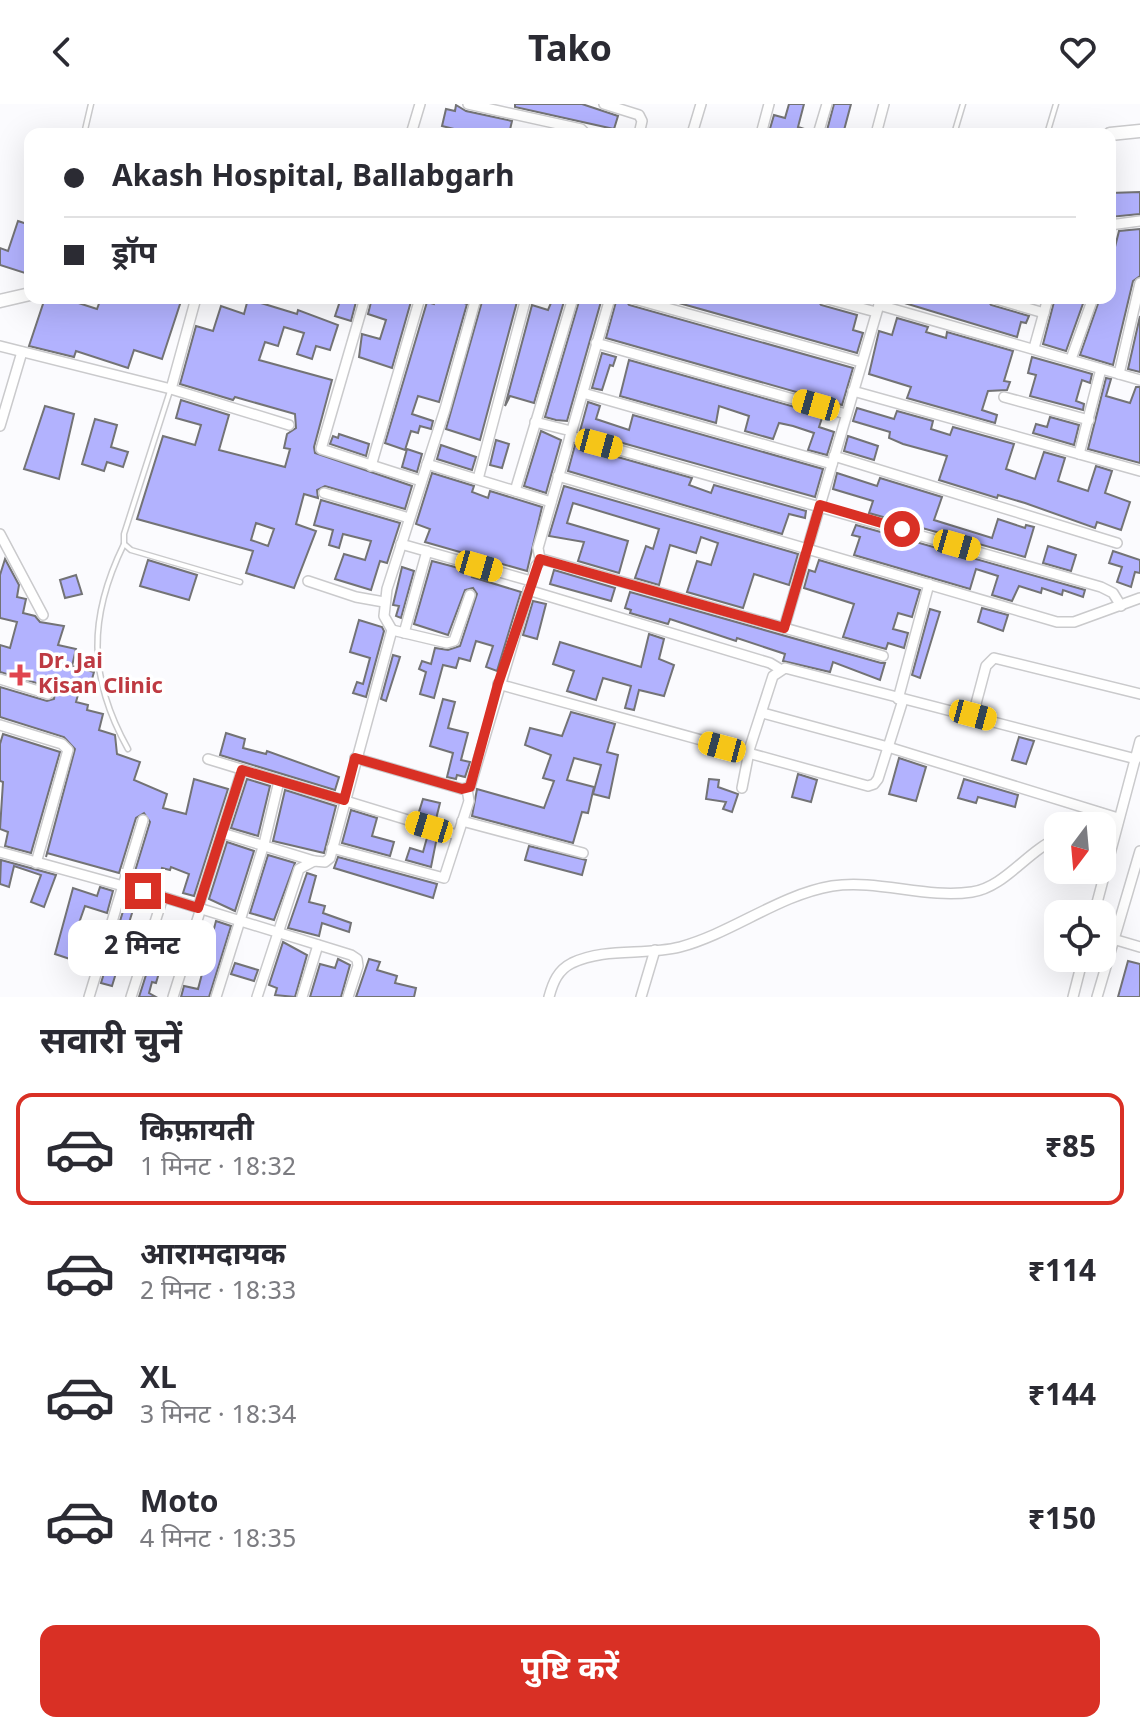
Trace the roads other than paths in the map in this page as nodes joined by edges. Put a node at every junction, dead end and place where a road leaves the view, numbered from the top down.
1 (91, 104) edge
2 (420, 104) edge
3 (468, 104) edge
4 (604, 104) edge
5 (701, 104) edge
6 (769, 104) edge
7 (827, 104) edge
8 (884, 104) edge
9 (963, 104) edge
10 (1056, 104) edge
11 (85, 128) edge
12 (413, 128) edge
13 (576, 128) edge
14 (640, 128) edge
15 (694, 128) edge
16 (763, 128) edge
17 (820, 128) edge
18 (878, 128) edge
19 (956, 128) edge
20 (1049, 128) edge
21 (1140, 131) edge
22 (1116, 133) edge
23 (1140, 221) edge
24 (1116, 227) edge
25 (1140, 283) edge
26 (24, 295) edge
27 (0, 301) edge
28 (194, 304) edge
29 (363, 304) edge
30 (418, 304) edge
31 (474, 304) edge
32 (524, 304) edge
33 (571, 304) edge
34 (608, 304) edge
35 (653, 304) edge
36 (1013, 304) edge
37 (1046, 304) edge
38 (1091, 304) edge
39 (879, 305) edge
40 (1044, 313) junction
41 (596, 343) junction
42 (0, 346) edge
43 (1034, 348) junction
44 (22, 352) junction
45 (1071, 359) junction
46 (861, 362) junction
47 (1101, 369) junction
48 (1119, 374) junction
49 (1140, 380) edge
50 (171, 389) junction
51 (853, 391) junction
52 (583, 393) junction
53 (1004, 397) dead end
54 (846, 414) junction
55 (1089, 420) junction
56 (535, 422) junction
57 (289, 425) dead end
58 (0, 426) edge
59 (571, 434) junction
60 (1079, 454) junction
61 (833, 460) junction
62 (427, 464) junction
63 (371, 466) junction
64 (1140, 471) edge
65 (558, 476) junction
66 (478, 479) junction
67 (421, 481) junction
68 (515, 491) junction
69 (324, 493) dead end
70 (551, 502) junction
71 (820, 505) junction
72 (409, 518) junction
73 (0, 535) edge
74 (1117, 543) dead end
75 (124, 544) junction
76 (401, 544) junction
77 (808, 547) junction
78 (427, 551) junction
79 (540, 559) junction
80 (308, 581) dead end
81 (240, 582) dead end
82 (929, 584) junction
83 (530, 585) junction
84 (470, 595) dead end
85 (1140, 598) edge
86 (384, 602) junction
87 (1121, 606) junction
88 (43, 615) dead end
89 (784, 628) junction
90 (392, 630) junction
91 (404, 633) junction
92 (883, 656) dead end
93 (780, 669) junction
94 (0, 679) edge
95 (498, 684) junction
96 (48, 694) dead end
97 (1140, 694) edge
98 (901, 699) junction
99 (763, 713) junction
100 (973, 715) junction
101 (0, 725) edge
102 (1140, 741) edge
103 (888, 747) junction
104 (128, 749) dead end
105 (749, 755) junction
106 (355, 758) junction
107 (208, 759) dead end
108 (1136, 759) junction
109 (242, 770) junction
110 (279, 781) junction
111 (742, 788) dead end
112 (467, 789) junction
113 (344, 800) junction
114 (1118, 818) junction
115 (143, 820) dead end
116 (462, 821) junction
117 (1116, 828) edge
118 (222, 833) junction
119 (457, 835) junction
120 (264, 844) junction
121 (1044, 844) edge
122 (332, 848) junction
123 (1140, 851) edge
124 (0, 852) edge
125 (583, 853) dead end
126 (314, 861) junction
127 (36, 863) junction
128 (123, 885) junction
129 (163, 897) junction
130 (200, 908) junction
131 (240, 920) junction
132 (1116, 929) edge
133 (277, 932) junction
134 (1116, 940) edge
135 (318, 945) junction
136 (1140, 947) edge
137 (655, 950) junction
138 (1079, 972) edge
139 (1104, 972) edge
140 (89, 997) edge
141 (131, 997) edge
142 (173, 997) edge
143 (216, 997) edge
144 (257, 997) edge
145 (302, 997) edge
146 (348, 997) edge
147 (549, 997) edge
148 (641, 997) edge
149 (1073, 997) edge
150 (1097, 997) edge

1 - 11 lane
2 - 12 street
3 - 13 street
4 - 14 street
5 - 15 street
6 - 16 street
7 - 17 street
8 - 18 street
9 - 19 lane
10 - 20 lane
21 - 22 street
23 - 24 street
25 - 48 street
26 - 27 street
28 - 50 street
29 - 63 street
30 - 63 street
31 - 62 street
32 - 66 street
33 - 56 street
34 - 41 street
35 - 46 street
36 - 40 street
37 - 40 street
38 - 45 street
39 - 43 street
39 - 46 street
40 - 43 street
41 - 52 street
41 - 54 street
42 - 44 street
43 - 45 street
44 - 50 street
44 - 58 street
45 - 47 street
46 - 51 street
47 - 48 street
47 - 55 street
48 - 49 street
50 - 57 street
50 - 75 lane
51 - 54 street
51 - 60 street
52 - 59 street
52 - 61 street
53 - 55 street
54 - 61 street
55 - 60 street
56 - 59 street
56 - 68 street
59 - 65 street
59 - 71 street
60 - 64 street
61 - 71 street
61 - 74 street
62 - 66 street
62 - 67 street
63 - 67 street
65 - 70 street
65 - 77 street
66 - 68 street
67 - 72 street
68 - 70 street
69 - 72 street
70 - 79 street
71 - 77 street
71 - 87 street
72 - 76 street
73 - 88 street
75 - 81 lane
75 - 104 lane
76 - 78 street
76 - 86 street
77 - 82 street
77 - 89 street
78 - 83 street
78 - 91 street
79 - 83 street
79 - 89 street
80 - 86 street
82 - 87 street
82 - 98 street
83 - 93 street
83 - 95 street
84 - 91 street
85 - 87 street
86 - 90 street
89 - 92 street
90 - 91 street
90 - 106 street
93 - 98 street
93 - 99 street
94 - 96 street
95 - 105 street
95 - 112 street
97 - 100 street
98 - 100 street
98 - 103 street
99 - 103 street
99 - 105 street
100 - 108 street
101 - 127 street
102 - 108 street
103 - 105 street
103 - 114 street
105 - 111 street
106 - 112 street
106 - 113 street
107 - 109 street
108 - 114 street
109 - 110 street
109 - 118 street
110 - 113 street
110 - 120 street
112 - 116 street
113 - 119 street
113 - 122 street
114 - 117 street
115 - 128 street
116 - 119 street
116 - 125 street
118 - 120 street
118 - 130 street
119 - 122 street
120 - 126 street
120 - 131 street
121 - 137 street
122 - 126 street
123 - 132 street
124 - 127 street
126 - 133 street
127 - 128 street
128 - 129 street
128 - 140 street
129 - 130 street
129 - 141 street
130 - 131 street
130 - 142 street
131 - 133 street
131 - 143 street
133 - 135 street
133 - 144 street
134 - 136 street
135 - 145 street
135 - 146 street
137 - 147 street
137 - 148 street
138 - 149 street
139 - 150 street

